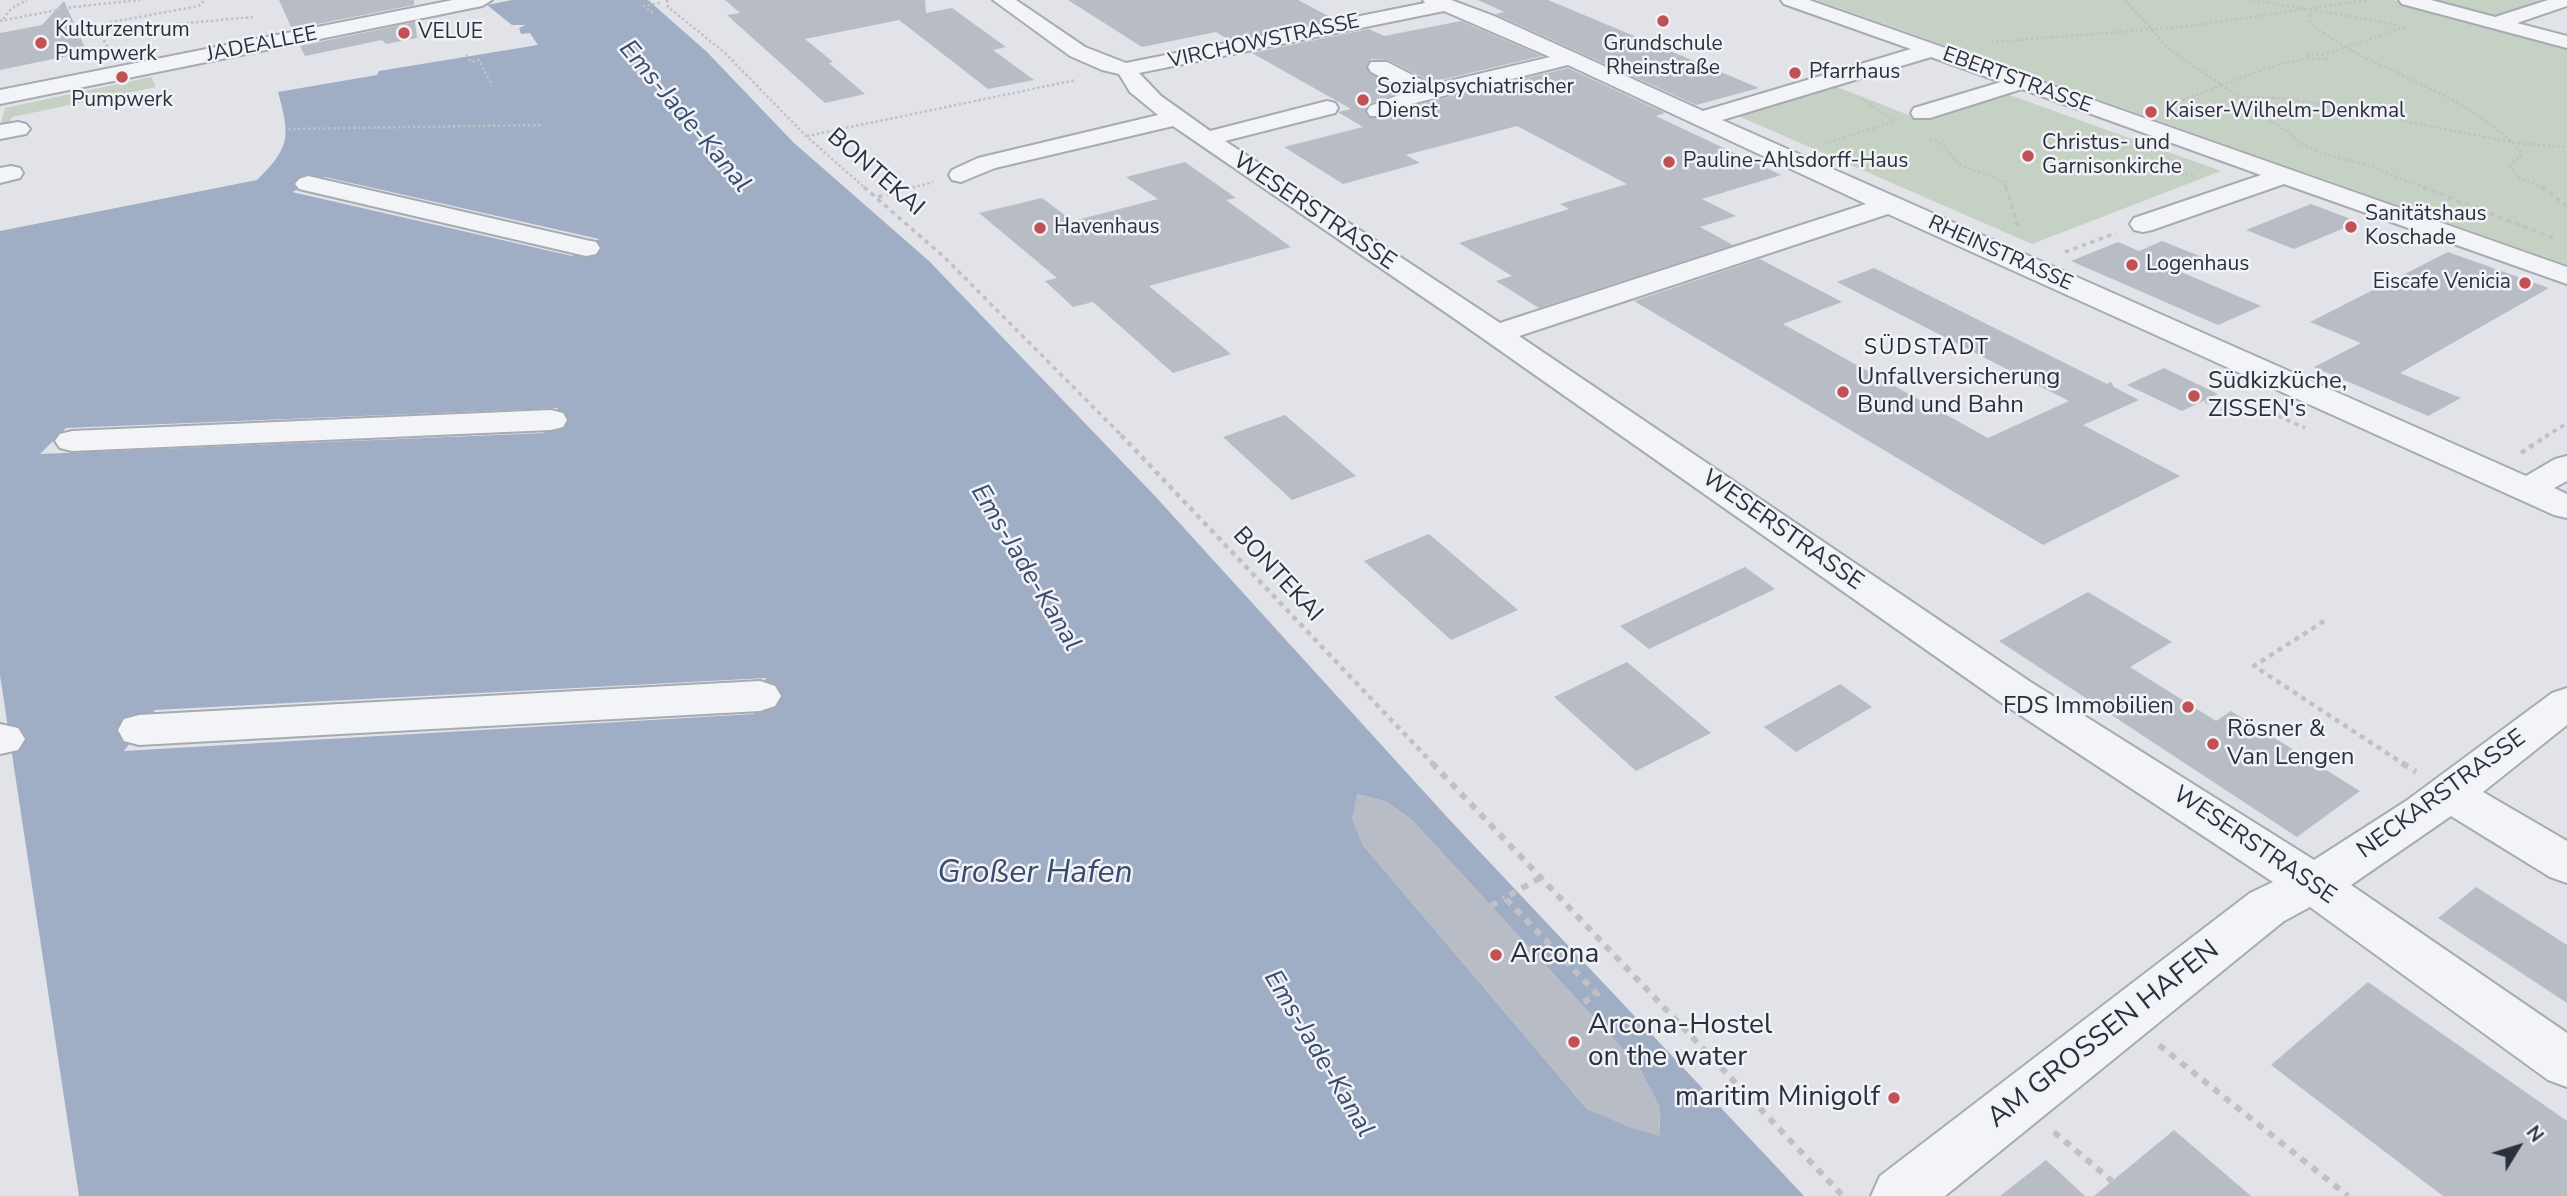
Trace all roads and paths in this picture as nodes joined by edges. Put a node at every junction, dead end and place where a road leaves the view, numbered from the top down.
1 (27, 0) edge
2 (140, 0) edge
3 (203, 0) edge
4 (482, 0) edge
5 (667, 0) edge
6 (1003, 0) edge
7 (1791, 0) edge
8 (2125, 0) edge
9 (2370, 0) edge
10 (2409, 0) edge
11 (2567, 0) edge
12 (1438, 2) edge
13 (660, 3) dead end
14 (2312, 10) junction
15 (653, 13) dead end
16 (1, 21) edge
17 (2496, 23) junction
18 (2407, 26) dead end
19 (2151, 29) junction
20 (2567, 42) edge
21 (1987, 43) dead end
22 (2348, 47) junction
23 (1926, 52) junction
24 (113, 55) dead end
25 (466, 55) dead end
26 (1569, 59) junction
27 (1379, 67) dead end
28 (1126, 69) junction
29 (1083, 79) dead end
30 (1822, 83) junction
31 (2020, 83) junction
32 (2222, 85) junction
33 (492, 86) dead end
34 (1428, 92) junction
35 (2236, 96) junction
36 (0, 97) edge
37 (1378, 111) dead end
38 (1922, 113) joint
39 (1329, 115) dead end
40 (1176, 118) junction
41 (1703, 118) junction
42 (1895, 121) junction
43 (541, 125) dead end
44 (2137, 125) junction
45 (1902, 127) dead end
46 (288, 129) dead end
47 (1922, 135) dead end
48 (806, 136) junction
49 (1214, 144) junction
50 (2515, 144) junction
51 (1819, 145) dead end
52 (2567, 147) edge
53 (2106, 169) dead end
54 (961, 175) joint
55 (2203, 176) dead end
56 (2283, 176) junction
57 (308, 184) dead end
58 (877, 197) junction
59 (1889, 205) junction
60 (2567, 206) edge
61 (2143, 224) joint
62 (2021, 234) dead end
63 (2556, 239) dead end
64 (586, 248) dead end
65 (2060, 253) dead end
66 (2567, 276) edge
67 (1496, 334) junction
68 (2205, 401) dead end
69 (551, 421) dead end
70 (2567, 423) edge
71 (2305, 428) dead end
72 (72, 441) dead end
73 (2519, 454) dead end
74 (2567, 466) edge
75 (2529, 489) junction
76 (2567, 507) edge
77 (2324, 621) dead end
78 (760, 696) dead end
79 (2567, 703) edge
80 (139, 730) dead end
81 (2449, 793) junction
82 (2567, 864) edge
83 (1541, 878) junction
84 (2315, 885) junction
85 (1505, 898) junction
86 (1492, 906) dead end
87 (1581, 1004) dead end
88 (2125, 1018) junction
89 (2567, 1063) edge
90 (2019, 1102) junction
91 (2112, 1181) dead end
92 (1843, 1196) edge
93 (1900, 1196) edge
94 (2348, 1196) edge

1 - 16 path
2 - 16 path
3 - 24 path
4 - 36 street, JADEALLEE
5 - 48 path, BONTEKAI
6 - 28 street
7 - 23 street, EBERTSTRASSE
8 - 19 path
9 - 14 path
10 - 17 street
11 - 17 street
12 - 26 street, RHEINSTRASSE
12 - 28 street, VIRCHOWSTRASSE
13 - 15 path
14 - 19 path
14 - 22 path
17 - 20 street
18 - 22 path
19 - 21 path
19 - 32 path
22 - 32 path
22 - 50 path
23 - 30 street
23 - 31 street, EBERTSTRASSE
25 - 33 path
26 - 34 street
26 - 41 street, RHEINSTRASSE
27 - 34 street
28 - 40 street, WESERSTRASSE
29 - 48 path
30 - 41 street
30 - 42 path
31 - 38 street
31 - 44 street, EBERTSTRASSE
32 - 35 path
32 - 44 path
34 - 37 street
35 - 50 path
35 - 63 path
38 - 42 path
39 - 49 street
40 - 49 street, WESERSTRASSE
40 - 54 street
41 - 59 street, RHEINSTRASSE
42 - 45 path
42 - 51 path
43 - 46 path
44 - 56 street, EBERTSTRASSE
47 - 62 path
48 - 58 path, BONTEKAI
49 - 67 street, WESERSTRASSE
50 - 52 path
50 - 60 path
53 - 55 path
54 - 58 path
56 - 61 street
56 - 66 street, EBERTSTRASSE
57 - 64 street
58 - 83 path, BONTEKAI
59 - 67 street
59 - 75 street, RHEINSTRASSE
61 - 65 path
67 - 84 street, WESERSTRASSE
68 - 71 path
69 - 72 street
70 - 73 path
74 - 75 street
75 - 76 street, RHEINSTRASSE
77 - 81 path
78 - 80 street
79 - 81 street, NECKARSTRASSE
81 - 82 street
81 - 84 street, NECKARSTRASSE
83 - 85 path
83 - 92 path, BONTEKAI
84 - 88 street, AM GROSSEN HAFEN
84 - 89 street, WESERSTRASSE
85 - 86 path
85 - 87 path
88 - 90 street, AM GROSSEN HAFEN
88 - 94 path
90 - 91 path
90 - 93 street, AM GROSSEN HAFEN

